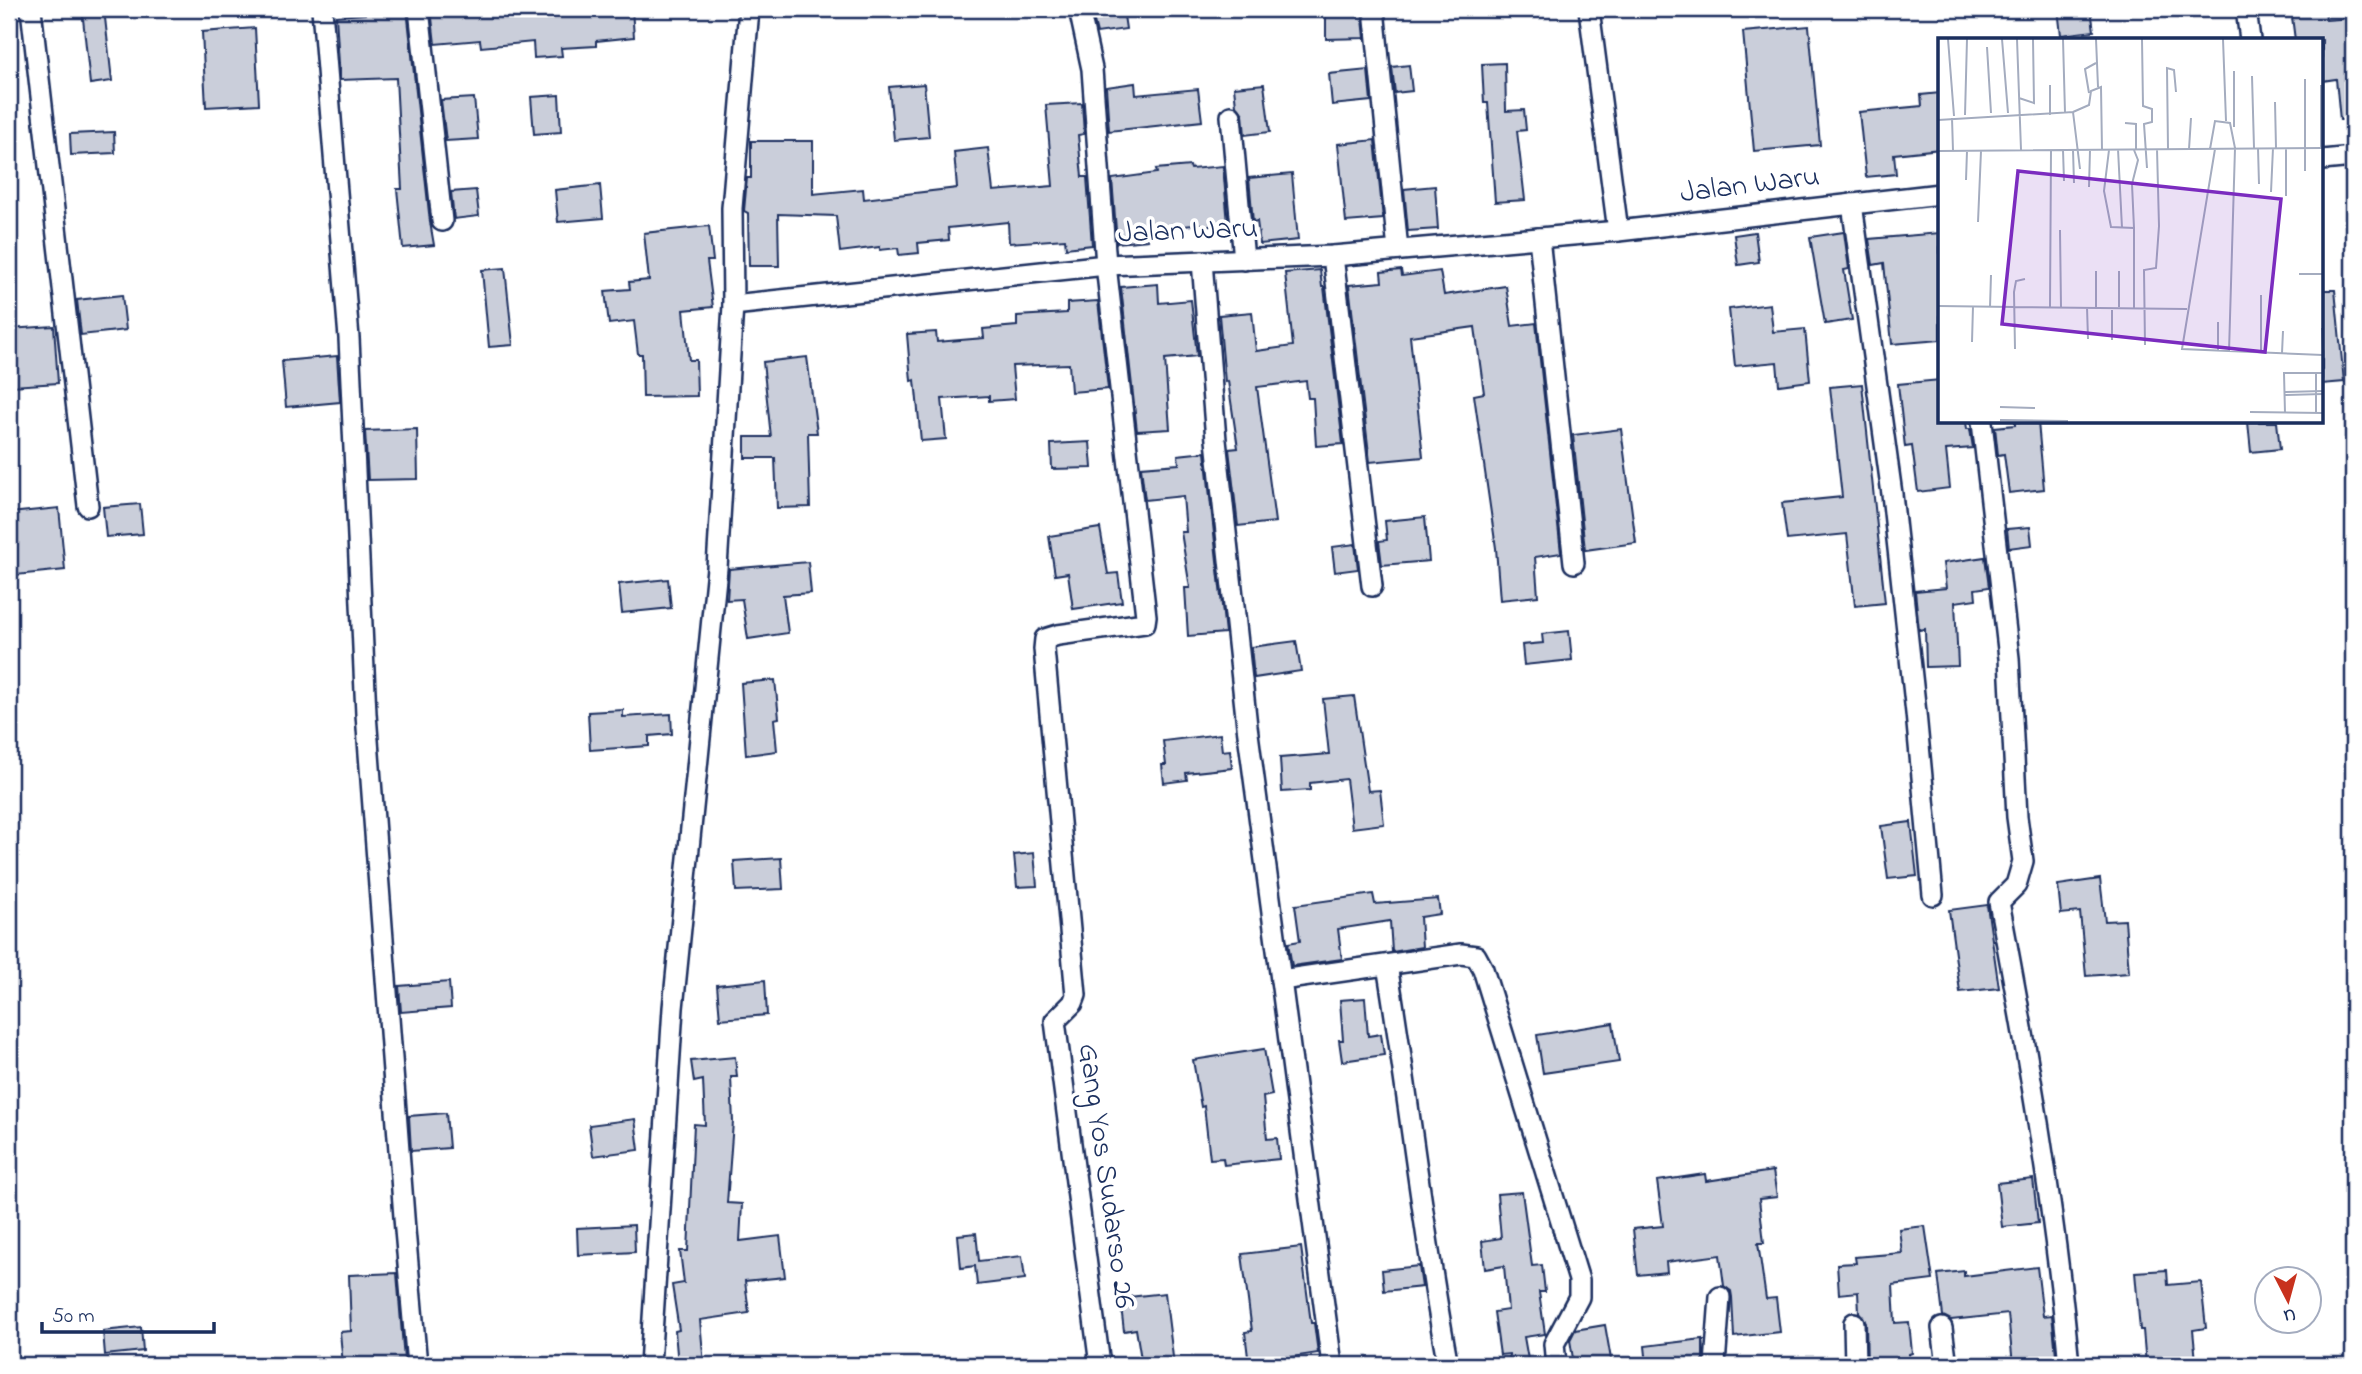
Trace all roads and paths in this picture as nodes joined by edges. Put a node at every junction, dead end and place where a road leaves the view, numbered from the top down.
1 (31, 9) edge
2 (322, 9) edge
3 (419, 9) edge
4 (749, 9) edge
5 (1079, 9) edge
6 (1374, 9) edge
7 (1589, 9) edge
8 (2246, 9) edge
9 (2249, 38) edge
10 (1231, 116) dead end
11 (2353, 157) edge
12 (2324, 160) edge
13 (1938, 194) edge
14 (1852, 204) junction
15 (442, 221) dead end
16 (1618, 231) junction
17 (1539, 238) junction
18 (1398, 250) junction
19 (1333, 256) junction
20 (1244, 260) junction
21 (1202, 261) junction
22 (1106, 265) junction
23 (733, 304) junction
24 (1982, 424) edge
25 (88, 506) dead end
26 (1574, 563) dead end
27 (1373, 586) dead end
28 (1933, 895) dead end
29 (1387, 965) junction
30 (1281, 980) junction
31 (1720, 1297) dead end
32 (1854, 1323) dead end
33 (1942, 1328) dead end
34 (417, 1365) edge
35 (650, 1365) edge
36 (1100, 1365) edge
37 (1332, 1365) edge
38 (1448, 1365) edge
39 (1556, 1365) edge
40 (1715, 1365) edge
41 (1855, 1365) edge
42 (1947, 1365) edge
43 (2069, 1365) edge

1 - 25 street
2 - 34 street
3 - 15 street
4 - 23 street
5 - 22 street
6 - 18 street
7 - 16 street
8 - 9 street
10 - 20 street
11 - 12 street
13 - 14 street, Jalan Waru
14 - 16 street, Jalan Waru
14 - 28 street
16 - 17 street, Jalan Waru
17 - 18 street, Jalan Waru
17 - 26 street
18 - 19 street, Jalan Waru
19 - 20 street, Jalan Waru
19 - 27 street
20 - 21 street, Jalan Waru
21 - 22 street, Jalan Waru
21 - 30 street
22 - 23 street, Jalan Waru
22 - 36 street, Gang Yos Sudarso 26
23 - 35 street
24 - 43 street
29 - 30 street
29 - 38 street
29 - 39 street
30 - 37 street
31 - 40 street
32 - 41 street
33 - 42 street

